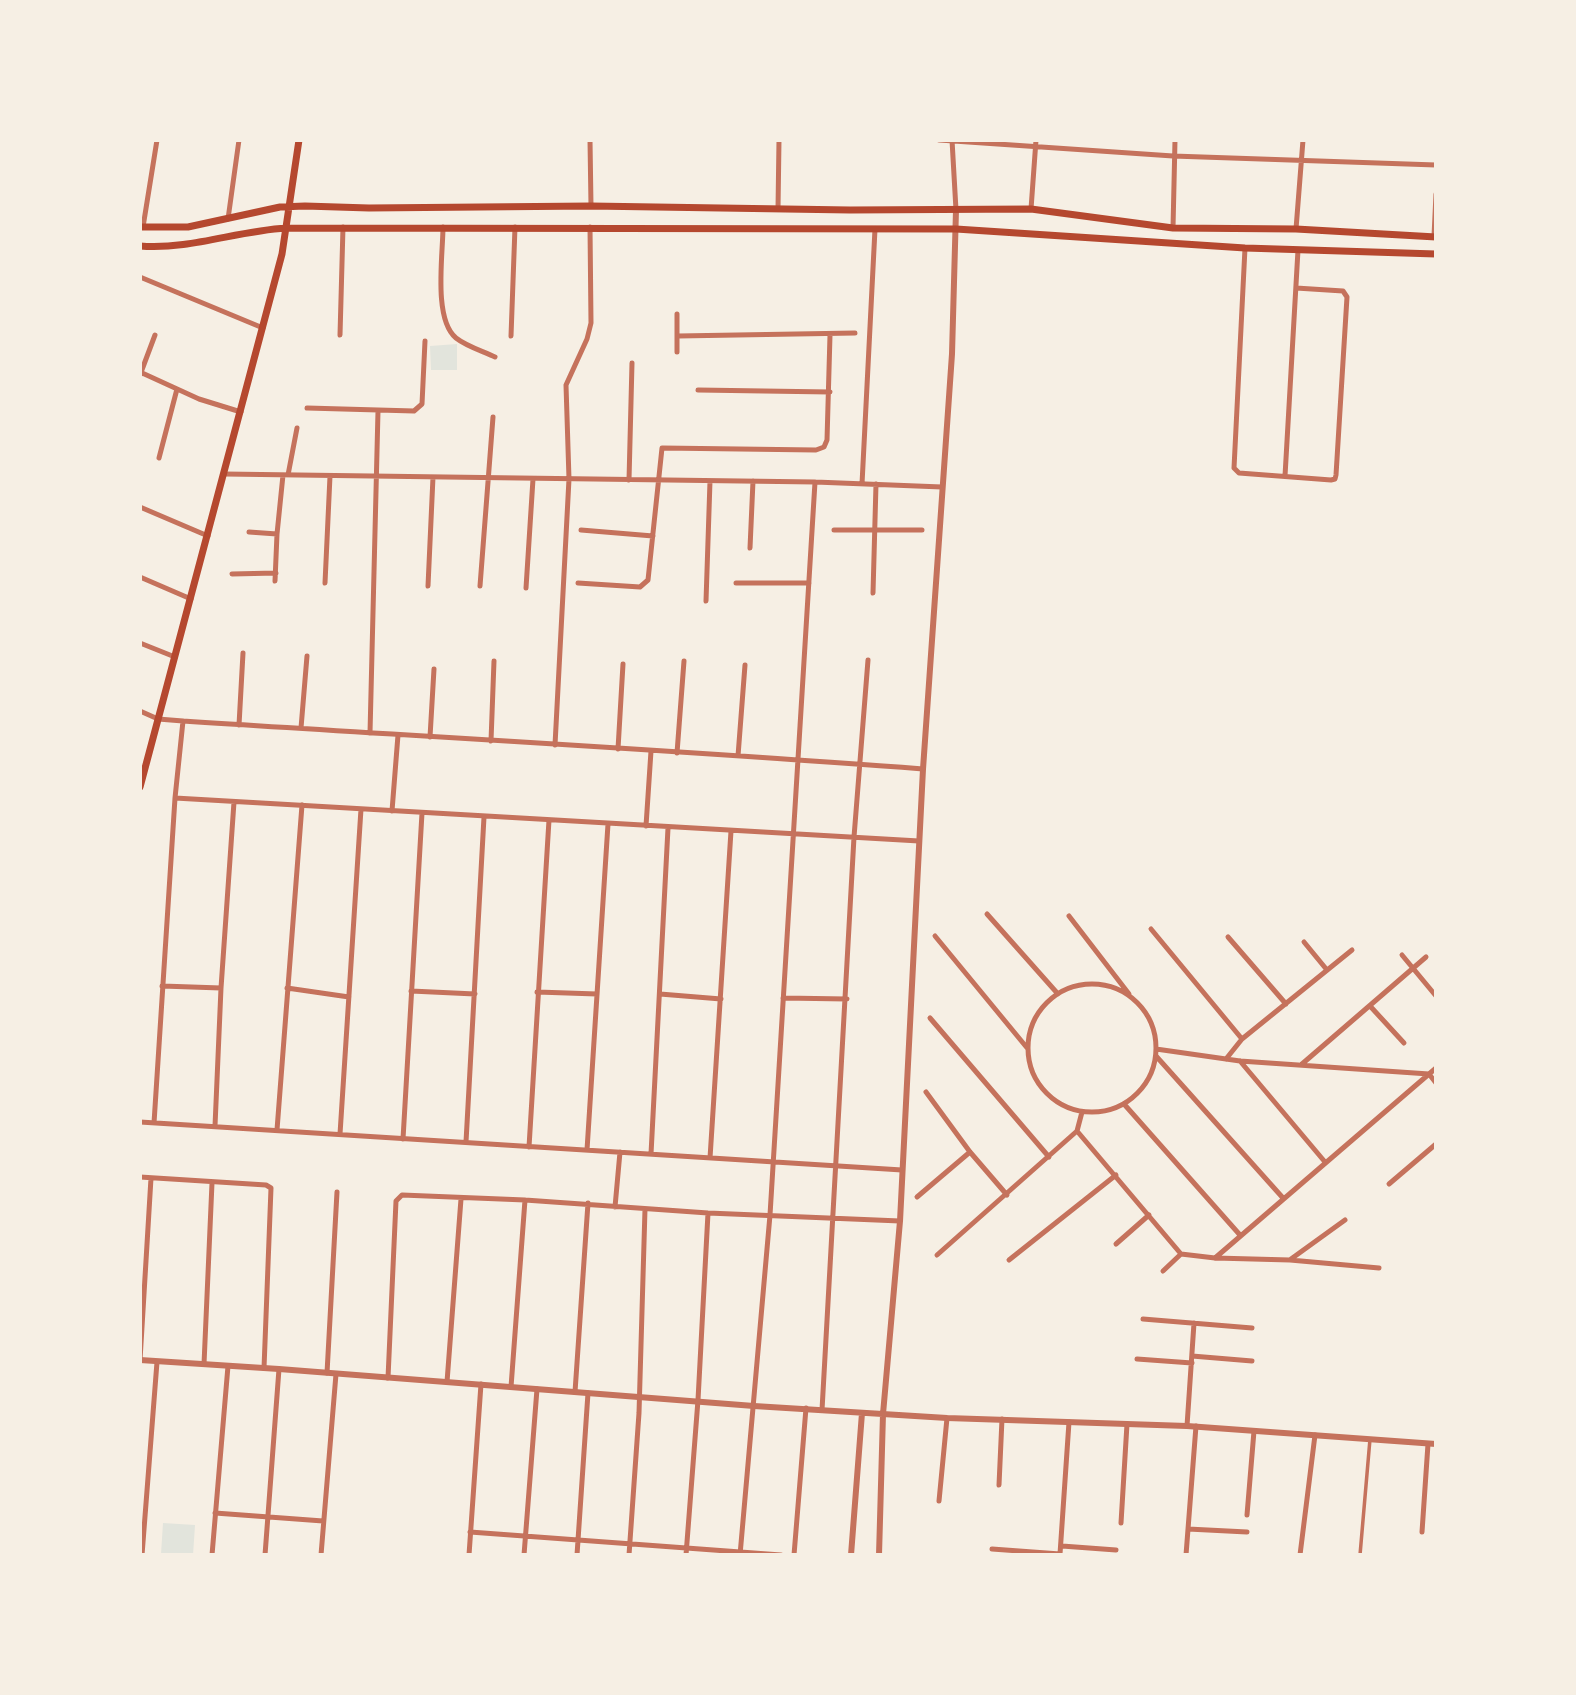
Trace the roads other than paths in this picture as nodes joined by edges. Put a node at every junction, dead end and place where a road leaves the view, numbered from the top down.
1 (157, 140) edge
2 (239, 140) edge
3 (299, 140) edge
4 (590, 140) edge
5 (779, 140) edge
6 (940, 140) edge
7 (952, 140) edge
8 (1175, 140) edge
9 (1303, 140) edge
10 (1036, 142) edge
11 (1174, 156) junction
12 (1302, 159) junction
13 (1436, 165) edge
14 (1436, 194) edge
15 (289, 206) junction
16 (591, 206) junction
17 (778, 209) junction
18 (956, 209) junction
19 (1031, 209) junction
20 (228, 219) junction
21 (142, 227) edge
22 (343, 227) junction
23 (443, 227) junction
24 (515, 227) junction
25 (590, 227) junction
26 (286, 228) junction
27 (1173, 228) junction
28 (875, 229) junction
29 (956, 229) junction
30 (1296, 229) junction
31 (1435, 236) edge
32 (140, 246) edge
33 (1245, 248) junction
34 (1298, 250) junction
35 (1436, 254) edge
36 (140, 277) edge
37 (1296, 288) junction
38 (677, 314) dead end
39 (264, 328) junction
40 (855, 333) dead end
41 (155, 335) dead end
42 (340, 335) dead end
43 (831, 335) junction
44 (511, 336) dead end
45 (678, 336) junction
46 (425, 341) dead end
47 (677, 352) dead end
48 (495, 357) dead end
49 (632, 363) dead end
50 (140, 374) edge
51 (177, 389) junction
52 (698, 390) dead end
53 (830, 392) junction
54 (307, 408) dead end
55 (378, 411) junction
56 (242, 412) junction
57 (493, 417) dead end
58 (297, 428) dead end
59 (159, 458) dead end
60 (224, 474) junction
61 (285, 475) junction
62 (330, 476) junction
63 (377, 476) junction
64 (1285, 476) junction
65 (433, 477) junction
66 (490, 478) junction
67 (533, 478) junction
68 (569, 479) junction
69 (629, 480) junction
70 (658, 480) junction
71 (710, 481) junction
72 (753, 481) junction
73 (815, 482) junction
74 (862, 484) junction
75 (876, 484) junction
76 (942, 487) junction
77 (140, 507) edge
78 (581, 530) dead end
79 (834, 530) dead end
80 (922, 530) dead end
81 (876, 531) junction
82 (248, 533) dead end
83 (277, 534) junction
84 (208, 536) junction
85 (653, 536) junction
86 (750, 548) dead end
87 (276, 573) junction
88 (232, 574) dead end
89 (140, 577) edge
90 (275, 581) dead end
91 (325, 583) dead end
92 (578, 583) dead end
93 (736, 583) dead end
94 (809, 583) junction
95 (428, 586) dead end
96 (480, 586) dead end
97 (526, 588) dead end
98 (873, 593) dead end
99 (191, 599) junction
100 (706, 601) dead end
101 (140, 643) edge
102 (243, 653) dead end
103 (307, 656) dead end
104 (175, 657) junction
105 (868, 660) dead end
106 (494, 661) dead end
107 (684, 661) dead end
108 (624, 664) dead end
109 (745, 664) dead end
110 (434, 669) dead end
111 (140, 711) edge
112 (158, 719) junction
113 (183, 721) junction
114 (239, 725) junction
115 (302, 728) junction
116 (370, 733) junction
117 (398, 734) junction
118 (430, 737) junction
119 (492, 741) junction
120 (555, 745) junction
121 (618, 750) junction
122 (651, 751) junction
123 (677, 753) junction
124 (738, 756) junction
125 (799, 759) junction
126 (859, 764) junction
127 (923, 769) junction
128 (141, 781) edge
129 (175, 798) junction
130 (234, 802) junction
131 (302, 805) junction
132 (361, 809) junction
133 (392, 811) junction
134 (422, 813) junction
135 (484, 817) junction
136 (550, 820) junction
137 (608, 824) junction
138 (646, 825) junction
139 (668, 828) junction
140 (731, 831) junction
141 (793, 834) junction
142 (854, 837) junction
143 (919, 842) junction
144 (987, 914) dead end
145 (1069, 916) dead end
146 (1151, 929) dead end
147 (935, 936) dead end
148 (1228, 936) dead end
149 (1304, 942) dead end
150 (1352, 950) dead end
151 (1402, 955) dead end
152 (1426, 957) dead end
153 (1412, 969) junction
154 (1327, 970) junction
155 (162, 986) junction
156 (221, 988) junction
157 (288, 988) junction
158 (411, 991) junction
159 (537, 992) junction
160 (475, 993) junction
161 (597, 994) junction
162 (1058, 994) junction
163 (660, 995) junction
164 (1436, 996) edge
165 (349, 997) junction
166 (783, 998) junction
167 (1132, 998) junction
168 (721, 999) junction
169 (847, 999) junction
170 (1286, 1004) junction
171 (1370, 1006) junction
172 (930, 1018) dead end
173 (1242, 1039) junction
174 (1404, 1043) dead end
175 (1028, 1049) junction
176 (1156, 1053) junction
177 (1226, 1059) junction
178 (1240, 1061) junction
179 (1301, 1065) junction
180 (1436, 1068) edge
181 (1429, 1074) junction
182 (1436, 1083) edge
183 (926, 1093) dead end
184 (1124, 1104) junction
185 (1082, 1112) junction
186 (140, 1122) edge
187 (154, 1123) junction
188 (215, 1126) junction
189 (277, 1130) junction
190 (1077, 1131) junction
191 (340, 1135) junction
192 (403, 1139) junction
193 (466, 1142) junction
194 (1436, 1144) edge
195 (529, 1147) junction
196 (587, 1150) junction
197 (620, 1152) junction
198 (970, 1152) junction
199 (651, 1154) junction
200 (1049, 1157) junction
201 (710, 1158) junction
202 (773, 1162) junction
203 (1325, 1162) junction
204 (835, 1166) junction
205 (902, 1170) junction
206 (1116, 1175) junction
207 (140, 1177) edge
208 (150, 1178) junction
209 (212, 1183) junction
210 (1389, 1184) dead end
211 (337, 1192) dead end
212 (1007, 1195) junction
213 (917, 1198) dead end
214 (1283, 1198) junction
215 (461, 1199) junction
216 (525, 1199) junction
217 (589, 1203) junction
218 (615, 1207) junction
219 (645, 1209) junction
220 (708, 1213) junction
221 (770, 1215) junction
222 (1149, 1215) junction
223 (832, 1218) junction
224 (1345, 1220) dead end
225 (900, 1221) junction
226 (1240, 1235) junction
227 (1116, 1244) dead end
228 (1181, 1254) junction
229 (937, 1255) dead end
230 (1215, 1258) junction
231 (1009, 1260) dead end
232 (1290, 1260) junction
233 (1379, 1268) dead end
234 (1163, 1271) dead end
235 (1143, 1319) dead end
236 (1194, 1323) junction
237 (1252, 1328) dead end
238 (1137, 1359) dead end
239 (140, 1360) edge
240 (1192, 1360) junction
241 (1252, 1361) dead end
242 (157, 1362) junction
243 (204, 1364) junction
244 (228, 1366) junction
245 (264, 1368) junction
246 (279, 1369) junction
247 (327, 1373) junction
248 (336, 1374) junction
249 (388, 1378) junction
250 (447, 1382) junction
251 (481, 1384) junction
252 (511, 1387) junction
253 (537, 1389) junction
254 (575, 1392) junction
255 (588, 1393) junction
256 (639, 1397) junction
257 (698, 1400) junction
258 (754, 1406) junction
259 (806, 1409) junction
260 (822, 1410) junction
261 (862, 1413) junction
262 (883, 1414) junction
263 (947, 1418) junction
264 (1002, 1419) junction
265 (1069, 1422) junction
266 (1127, 1424) junction
267 (1187, 1426) junction
268 (1196, 1426) junction
269 (1254, 1431) junction
270 (1315, 1435) junction
271 (1370, 1439) junction
272 (1432, 1444) edge
273 (999, 1485) dead end
274 (939, 1501) dead end
275 (215, 1513) junction
276 (1247, 1515) dead end
277 (268, 1516) junction
278 (323, 1521) junction
279 (1121, 1523) dead end
280 (1188, 1529) junction
281 (1247, 1531) dead end
282 (470, 1532) junction
283 (1422, 1532) dead end
284 (526, 1536) junction
285 (578, 1538) junction
286 (630, 1544) junction
287 (992, 1549) dead end
288 (1061, 1550) edge
289 (1116, 1550) dead end
290 (687, 1551) edge
291 (1026, 1553) edge
292 (740, 1554) edge
293 (142, 1555) edge
294 (212, 1555) edge
295 (265, 1555) edge
296 (321, 1555) edge
297 (468, 1555) edge
298 (524, 1555) edge
299 (577, 1555) edge
300 (629, 1555) edge
301 (781, 1555) edge
302 (794, 1555) edge
303 (851, 1555) edge
304 (878, 1555) edge
305 (1186, 1555) edge
306 (1300, 1555) edge
307 (1360, 1555) edge

1 - 21 street
2 - 20 street
3 - 15 main road
4 - 16 street
5 - 17 street
6 - 7 street
7 - 10 street
7 - 18 street
8 - 11 street
9 - 12 street
10 - 11 street
10 - 19 street
11 - 12 street
11 - 27 street
12 - 13 street
12 - 30 street
14 - 31 street
15 - 16 main road
15 - 20 main road
15 - 26 main road
16 - 17 main road
17 - 18 main road
18 - 19 main road
18 - 29 street
19 - 27 main road
20 - 21 main road
22 - 23 main road
22 - 26 main road
22 - 42 street
23 - 24 main road
23 - 48 street
24 - 25 main road
24 - 44 street
25 - 28 main road
25 - 68 street
26 - 32 main road
26 - 39 main road
27 - 30 main road
28 - 29 main road
28 - 74 street
29 - 33 main road
29 - 76 street
30 - 31 main road
33 - 34 main road
33 - 64 street
34 - 35 main road
34 - 37 street
36 - 39 street
37 - 64 street
37 - 64 street
38 - 45 street
39 - 56 main road
40 - 43 street
41 - 50 street
43 - 45 street
43 - 53 street
45 - 47 street
46 - 55 street
49 - 69 street
50 - 51 street
51 - 56 street
51 - 59 street
52 - 53 street
53 - 70 street
54 - 55 street
55 - 63 street
56 - 60 main road
57 - 66 street
58 - 61 street
60 - 61 street
60 - 84 main road
61 - 62 street
61 - 83 street
62 - 63 street
62 - 91 street
63 - 65 street
63 - 116 street
65 - 66 street
65 - 95 street
66 - 67 street
66 - 96 street
67 - 68 street
67 - 97 street
68 - 69 street
68 - 120 street
69 - 70 street
70 - 71 street
70 - 85 street
71 - 72 street
71 - 100 street
72 - 73 street
72 - 86 street
73 - 74 street
73 - 94 street
74 - 75 street
75 - 76 street
75 - 81 street
76 - 127 street
77 - 84 street
78 - 85 street
79 - 81 street
80 - 81 street
81 - 98 street
82 - 83 street
83 - 87 street
84 - 99 main road
85 - 92 street
87 - 88 street
87 - 90 street
89 - 99 street
93 - 94 street
94 - 125 street
99 - 104 main road
101 - 104 street
102 - 114 street
103 - 115 street
104 - 112 main road
105 - 126 street
106 - 119 street
107 - 123 street
108 - 121 street
109 - 124 street
110 - 118 street
111 - 112 street
112 - 113 street
112 - 128 main road
113 - 114 street
113 - 129 street
114 - 115 street
115 - 116 street
116 - 117 street
117 - 118 street
117 - 133 street
118 - 119 street
119 - 120 street
120 - 121 street
121 - 122 street
122 - 123 street
122 - 138 street
123 - 124 street
124 - 125 street
125 - 126 street
125 - 141 street
126 - 127 street
126 - 142 street
127 - 143 street
129 - 130 street
129 - 155 street
130 - 131 street
130 - 156 street
131 - 132 street
131 - 157 street
132 - 133 street
132 - 165 street
133 - 134 street
134 - 135 street
134 - 158 street
135 - 136 street
135 - 160 street
136 - 137 street
136 - 159 street
137 - 138 street
137 - 161 street
138 - 139 street
139 - 140 street
139 - 163 street
140 - 141 street
140 - 168 street
141 - 142 street
141 - 166 street
142 - 143 street
142 - 169 street
143 - 205 street
144 - 162 street
145 - 167 street
146 - 173 street
147 - 175 street
148 - 170 street
149 - 154 street
150 - 154 street
151 - 153 street
152 - 153 street
153 - 164 street
153 - 171 street
154 - 170 street
155 - 156 street
155 - 187 street
156 - 188 street
157 - 165 street
157 - 189 street
158 - 160 street
158 - 192 street
159 - 161 street
159 - 195 street
160 - 193 street
161 - 196 street
162 - 167 street
162 - 175 street
163 - 168 street
163 - 199 street
165 - 191 street
166 - 169 street
166 - 202 street
167 - 176 street
168 - 201 street
169 - 204 street
170 - 173 street
171 - 174 street
171 - 179 street
172 - 200 street
173 - 177 street
175 - 185 street
176 - 177 street
176 - 184 street
176 - 214 street
177 - 178 street
178 - 179 street
178 - 203 street
179 - 181 street
180 - 181 street
181 - 182 street
181 - 203 street
183 - 198 street
184 - 185 street
184 - 226 street
185 - 190 street
186 - 187 street
187 - 188 street
188 - 189 street
189 - 191 street
190 - 200 street
190 - 206 street
191 - 192 street
192 - 193 street
193 - 195 street
194 - 210 street
195 - 196 street
196 - 197 street
197 - 199 street
197 - 218 street
198 - 212 street
198 - 213 street
199 - 201 street
200 - 212 street
201 - 202 street
202 - 204 street
202 - 221 street
203 - 214 street
204 - 205 street
204 - 223 street
205 - 225 street
206 - 222 street
206 - 231 street
207 - 208 street
208 - 209 street
208 - 239 street
209 - 243 street
209 - 245 street
211 - 247 street
212 - 229 street
214 - 226 street
215 - 216 street
215 - 249 street
215 - 250 street
216 - 217 street
216 - 252 street
217 - 218 street
217 - 254 street
218 - 219 street
219 - 220 street
219 - 256 street
220 - 221 street
220 - 257 street
221 - 223 street
221 - 258 street
222 - 227 street
222 - 228 street
223 - 225 street
223 - 260 street
224 - 232 street
225 - 262 street
226 - 230 street
228 - 230 street
228 - 234 street
230 - 232 street
232 - 233 street
235 - 236 street
236 - 237 street
236 - 240 street
238 - 240 street
239 - 242 street
240 - 241 street
240 - 267 street
242 - 243 street
242 - 293 street
243 - 244 street
244 - 245 street
244 - 275 street
245 - 246 street
246 - 247 street
246 - 277 street
247 - 248 street
248 - 249 street
248 - 278 street
249 - 250 street
250 - 251 street
251 - 252 street
251 - 282 street
252 - 253 street
253 - 254 street
253 - 284 street
254 - 255 street
255 - 256 street
255 - 285 street
256 - 257 street
256 - 286 street
257 - 258 street
257 - 290 street
258 - 259 street
258 - 292 street
259 - 260 street
259 - 302 street
260 - 261 street
261 - 262 street
261 - 303 street
262 - 263 street
262 - 304 street
263 - 264 street
263 - 274 street
264 - 265 street
264 - 273 street
265 - 266 street
265 - 288 street
266 - 267 street
266 - 279 street
267 - 268 street
268 - 269 street
268 - 280 street
269 - 270 street
269 - 276 street
270 - 271 street
270 - 306 street
271 - 272 street
271 - 307 street
272 - 283 street
275 - 277 street
275 - 294 street
277 - 278 street
277 - 295 street
278 - 296 street
280 - 281 street
280 - 305 street
282 - 284 street
282 - 297 street
284 - 285 street
284 - 298 street
285 - 286 street
285 - 299 street
286 - 290 street
286 - 300 street
287 - 291 street
288 - 289 street
288 - 291 street
290 - 292 street
292 - 301 street

